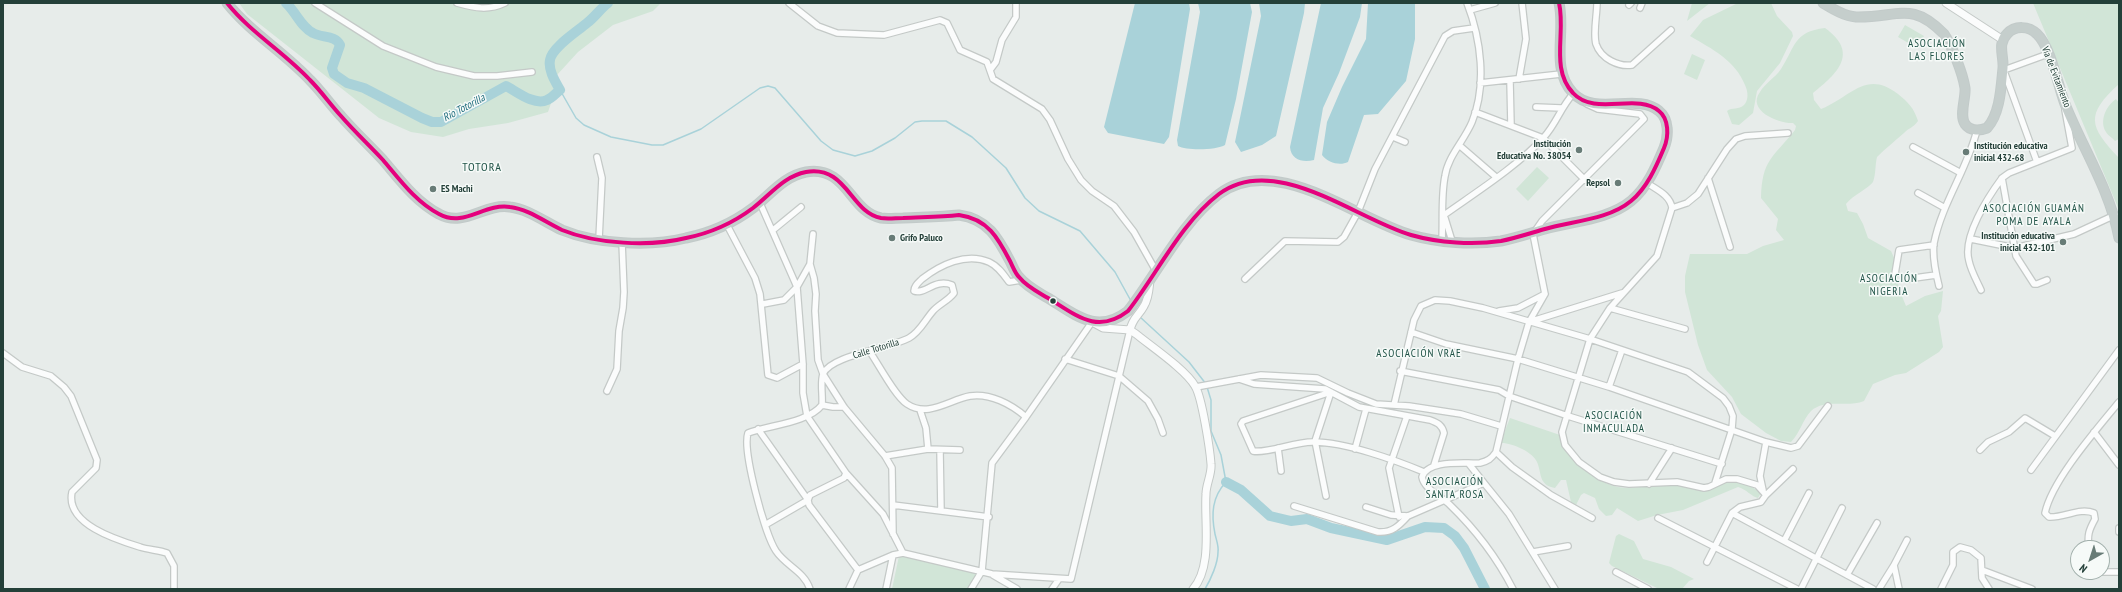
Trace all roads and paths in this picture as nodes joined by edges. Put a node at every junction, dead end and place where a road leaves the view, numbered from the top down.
1 (227, 3) edge
2 (315, 3) edge
3 (457, 3) edge
4 (505, 3) edge
5 (789, 3) edge
6 (1016, 3) edge
7 (1467, 3) edge
8 (1495, 3) edge
9 (1522, 3) edge
10 (1559, 3) edge
11 (1597, 3) edge
12 (1823, 3) edge
13 (1944, 3) edge
14 (1470, 10) junction
15 (1474, 28) junction
16 (1671, 30) dead end
17 (2003, 40) junction
18 (2048, 54) junction
19 (2003, 69) junction
20 (990, 70) junction
21 (532, 72) dead end
22 (1561, 74) junction
23 (1519, 79) junction
24 (1510, 81) junction
25 (1480, 83) junction
26 (1573, 94) junction
27 (2065, 103) junction
28 (1612, 107) junction
29 (1536, 108) dead end
30 (1561, 108) junction
31 (1475, 112) junction
32 (1511, 125) junction
33 (1977, 130) junction
34 (1788, 133) dead end
35 (1393, 137) junction
36 (1543, 138) junction
37 (1406, 142) dead end
38 (1459, 146) junction
39 (1913, 147) dead end
40 (597, 157) dead end
41 (2037, 162) junction
42 (1961, 173) junction
43 (1496, 176) junction
44 (1708, 178) junction
45 (2002, 178) junction
46 (1584, 180) junction
47 (1647, 183) junction
48 (1918, 193) dead end
49 (760, 203) junction
50 (801, 207) dead end
51 (1672, 208) junction
52 (1944, 208) junction
53 (1358, 212) junction
54 (1444, 215) junction
55 (2115, 215) junction
56 (727, 225) junction
57 (1543, 225) junction
58 (773, 230) junction
59 (813, 234) dead end
60 (1533, 234) junction
61 (2119, 238) edge
62 (599, 239) junction
63 (1971, 239) junction
64 (1442, 240) junction
65 (622, 242) junction
66 (1452, 242) junction
67 (1934, 245) junction
68 (1730, 247) dead end
69 (2015, 248) junction
70 (810, 264) junction
71 (1153, 274) junction
72 (1895, 274) dead end
73 (1936, 275) junction
74 (1245, 279) dead end
75 (1907, 279) dead end
76 (1021, 280) junction
77 (2047, 280) dead end
78 (1939, 286) dead end
79 (797, 287) junction
80 (1981, 290) dead end
81 (1622, 293) junction
82 (1545, 294) junction
83 (763, 304) junction
84 (1610, 308) junction
85 (1496, 312) junction
86 (1092, 322) junction
87 (1529, 322) junction
88 (1685, 329) dead end
89 (1130, 330) junction
90 (1411, 332) junction
91 (1590, 339) junction
92 (1622, 350) junction
93 (2119, 350) edge
94 (870, 352) junction
95 (3, 353) edge
96 (1065, 359) junction
97 (1518, 359) junction
98 (804, 364) junction
99 (1400, 371) junction
100 (823, 374) junction
101 (1119, 376) junction
102 (1238, 378) junction
103 (1579, 378) junction
104 (1196, 387) junction
105 (1609, 387) junction
106 (607, 391) dead end
107 (1331, 392) junction
108 (1509, 396) junction
109 (2119, 402) edge
110 (822, 405) junction
111 (1394, 405) junction
112 (1828, 406) dead end
113 (844, 407) junction
114 (1366, 409) junction
115 (920, 410) junction
116 (807, 416) junction
117 (1407, 416) junction
118 (1568, 416) junction
119 (1026, 417) junction
120 (1501, 426) junction
121 (758, 429) junction
122 (1732, 429) junction
123 (2094, 432) junction
124 (1164, 433) dead end
125 (2055, 436) junction
126 (1315, 442) junction
127 (1766, 442) junction
128 (1278, 448) junction
129 (1672, 448) junction
130 (928, 449) junction
131 (1355, 449) junction
132 (940, 450) junction
133 (960, 450) dead end
134 (1980, 450) dead end
135 (1496, 452) junction
136 (885, 456) junction
137 (1393, 460) junction
138 (1469, 464) junction
139 (1722, 464) junction
140 (1434, 465) junction
141 (2119, 465) edge
142 (1793, 469) dead end
143 (2031, 470) dead end
144 (1281, 471) dead end
145 (1424, 472) junction
146 (846, 473) junction
147 (1484, 483) junction
148 (1715, 483) junction
149 (1649, 484) junction
150 (1764, 492) junction
151 (1809, 493) dead end
152 (1326, 496) dead end
153 (808, 500) junction
154 (1447, 501) junction
155 (893, 505) junction
156 (1294, 506) dead end
157 (1366, 508) dead end
158 (1842, 508) dead end
159 (941, 511) junction
160 (1732, 512) junction
161 (1399, 516) junction
162 (1408, 516) junction
163 (989, 517) junction
164 (1592, 518) dead end
165 (1658, 518) dead end
166 (1877, 523) dead end
167 (765, 525) junction
168 (2119, 528) edge
169 (2119, 532) edge
170 (893, 534) junction
171 (1907, 540) dead end
172 (2088, 540) edge
173 (1784, 541) junction
174 (1568, 546) dead end
175 (1715, 547) junction
176 (1533, 552) junction
177 (903, 553) junction
178 (893, 554) junction
179 (1816, 559) junction
180 (1707, 562) dead end
181 (1894, 565) junction
182 (858, 570) junction
183 (1982, 570) junction
184 (982, 571) junction
185 (1616, 572) dead end
186 (992, 574) junction
187 (1847, 575) junction
188 (1059, 579) junction
189 (174, 589) edge
190 (810, 589) edge
191 (849, 589) edge
192 (886, 589) edge
193 (971, 589) edge
194 (1017, 589) edge
195 (1052, 589) edge
196 (1193, 589) edge
197 (1514, 589) edge
198 (1555, 589) edge
199 (1648, 589) edge
200 (1797, 589) edge
201 (1801, 589) edge
202 (1873, 589) edge
203 (1879, 589) edge
204 (1899, 589) edge
205 (1941, 589) edge
206 (1989, 589) edge
207 (2032, 589) edge

1 - 62 highway
2 - 21 street
3 - 4 street
5 - 20 street
6 - 20 street
7 - 14 street
8 - 14 street
9 - 23 street
10 - 22 highway
11 - 16 street
12 - 33 highway
13 - 17 street
14 - 15 street
15 - 25 street
15 - 35 street
17 - 18 highway, Vía de Evitamiento
17 - 19 highway
18 - 19 street
18 - 27 highway, Vía de Evitamiento
19 - 33 highway
19 - 41 street
20 - 71 street
22 - 23 street
22 - 26 highway
23 - 24 street
24 - 25 street
24 - 32 street
25 - 31 street
26 - 28 highway
26 - 30 street
27 - 41 street
27 - 55 highway, Vía de Evitamiento
28 - 46 street
28 - 47 highway
29 - 30 street
30 - 36 street
31 - 32 street
31 - 38 street
32 - 36 street
33 - 42 street
34 - 44 street
35 - 37 street
35 - 53 street
36 - 43 street
36 - 46 street
38 - 43 street
38 - 54 street
39 - 42 street
40 - 62 street
41 - 45 street
42 - 52 street
43 - 54 street
44 - 51 street
44 - 68 street
45 - 63 street
45 - 69 street
46 - 57 street
47 - 51 street
47 - 57 highway
48 - 52 street
49 - 56 highway
49 - 58 street
49 - 76 highway
50 - 58 street
51 - 81 street
52 - 67 street
53 - 64 highway
53 - 71 highway
53 - 74 street
54 - 64 street
54 - 66 street
55 - 61 highway, Vía de Evitamiento
55 - 69 street
56 - 65 highway
56 - 83 street
57 - 60 highway
58 - 79 street
59 - 70 street
60 - 66 highway
60 - 82 street
62 - 65 highway
63 - 69 street
63 - 80 street
64 - 66 highway
65 - 106 street
67 - 72 street
67 - 73 street
69 - 77 street
70 - 79 street
70 - 100 street
71 - 86 highway
71 - 89 street
73 - 75 street
73 - 78 street
76 - 86 highway
76 - 94 street, Calle Totorilla
79 - 83 street
79 - 98 street
81 - 84 street
81 - 87 street
82 - 85 street
82 - 87 street
83 - 98 street
84 - 88 street
84 - 91 street
85 - 87 street
85 - 90 street
86 - 89 street
86 - 96 street
87 - 91 street
87 - 97 street
89 - 101 street
89 - 104 street
90 - 97 street
90 - 99 street
91 - 92 street
91 - 103 street
92 - 105 street
92 - 122 street
93 - 125 street
94 - 100 street, Calle Totorilla
94 - 115 street
95 - 189 street
96 - 101 street
96 - 119 street
97 - 103 street
97 - 108 street
98 - 116 street
99 - 108 street
99 - 111 street
100 - 110 street
100 - 113 street
101 - 124 street
101 - 188 street
102 - 104 street
102 - 107 street
102 - 111 street
103 - 105 street
103 - 118 street
104 - 196 street
105 - 122 street
107 - 114 street
107 - 126 street
107 - 128 street
108 - 118 street
108 - 120 street
109 - 123 street
110 - 113 street
110 - 116 street
111 - 120 street
112 - 127 street
113 - 136 street
114 - 117 street
114 - 131 street
115 - 119 street
115 - 130 street
116 - 121 street
116 - 146 street
117 - 137 street
117 - 140 street
118 - 129 street
118 - 149 street
119 - 163 street
120 - 135 street
121 - 153 street
121 - 167 street
122 - 127 street
122 - 139 street
123 - 141 street
123 - 172 street
125 - 134 street
125 - 143 street
126 - 128 street
126 - 131 street
126 - 152 street
127 - 150 street
128 - 144 street
129 - 139 street
129 - 149 street
130 - 132 street
130 - 136 street
131 - 137 street
132 - 133 street
132 - 159 street
135 - 138 street
135 - 164 street
136 - 155 street
137 - 145 street
137 - 161 street
138 - 140 street
138 - 147 street
139 - 148 street
140 - 145 street
142 - 150 street
145 - 154 street
146 - 153 street
146 - 170 street
147 - 154 street
147 - 176 street
148 - 149 street
148 - 150 street
150 - 160 street
151 - 173 street
153 - 167 street
153 - 182 street
154 - 162 street
154 - 197 street
155 - 159 street
155 - 170 street
156 - 162 street
157 - 161 street
158 - 179 street
159 - 163 street
160 - 173 street
160 - 175 street
161 - 162 street
163 - 184 street
165 - 175 street
166 - 187 street
167 - 190 street
168 - 169 street
170 - 177 street
171 - 181 street
173 - 179 street
174 - 176 street
175 - 180 street
175 - 200 street
176 - 198 street
177 - 178 street
177 - 184 street
178 - 182 street
178 - 192 street
179 - 187 street
179 - 201 street
181 - 203 street
181 - 204 street
182 - 191 street
183 - 205 street
183 - 206 street
183 - 207 street
184 - 186 street
184 - 193 street
185 - 199 street
186 - 188 street
186 - 194 street
187 - 202 street
188 - 195 street

